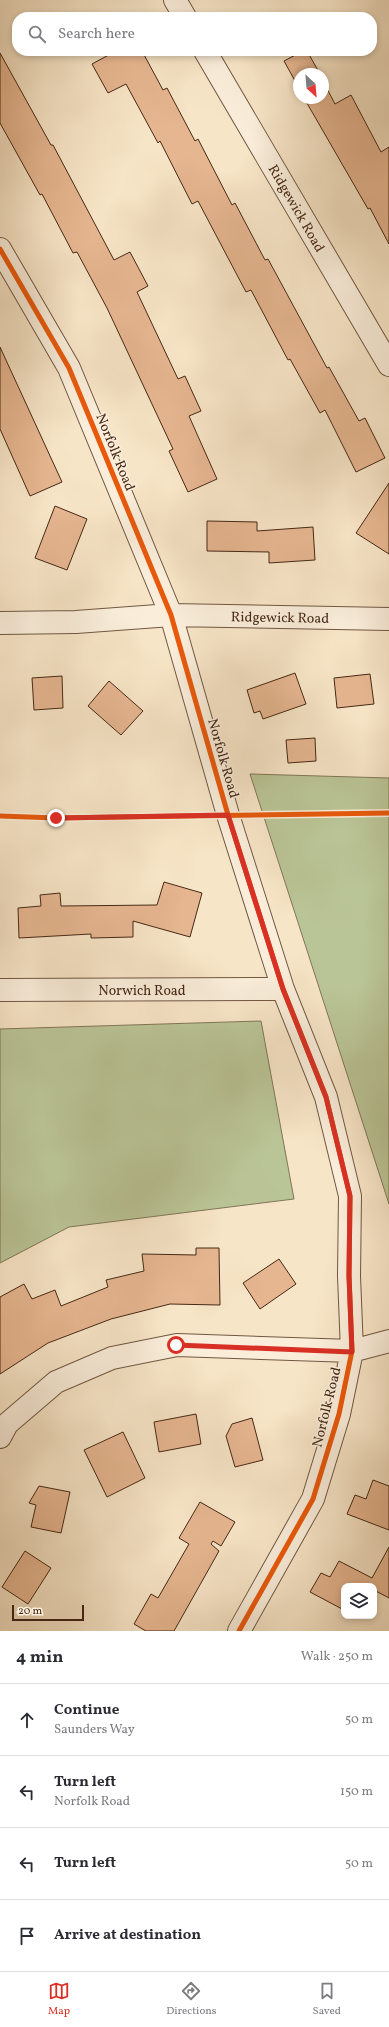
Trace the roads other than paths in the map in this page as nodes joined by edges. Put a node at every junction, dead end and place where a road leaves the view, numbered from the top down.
1 (174, 0) edge
2 (181, 12) edge
3 (207, 56) edge
4 (0, 249) edge
5 (389, 365) edge
6 (171, 615) junction
7 (389, 620) edge
8 (0, 623) edge
9 (283, 989) junction
10 (0, 990) edge
11 (389, 1341) edge
12 (352, 1352) junction
13 (0, 1437) edge
14 (239, 1631) edge

1 - 2 street
3 - 5 street, Ridgewick Road
4 - 6 street, Norfolk Road
6 - 7 street, Ridgewick Road
6 - 8 street, Ridgewick Road
6 - 9 street, Norfolk Road
9 - 10 street, Norwich Road
9 - 12 street, Norfolk Road
11 - 12 street
12 - 13 street
12 - 14 street, Norfolk Road

